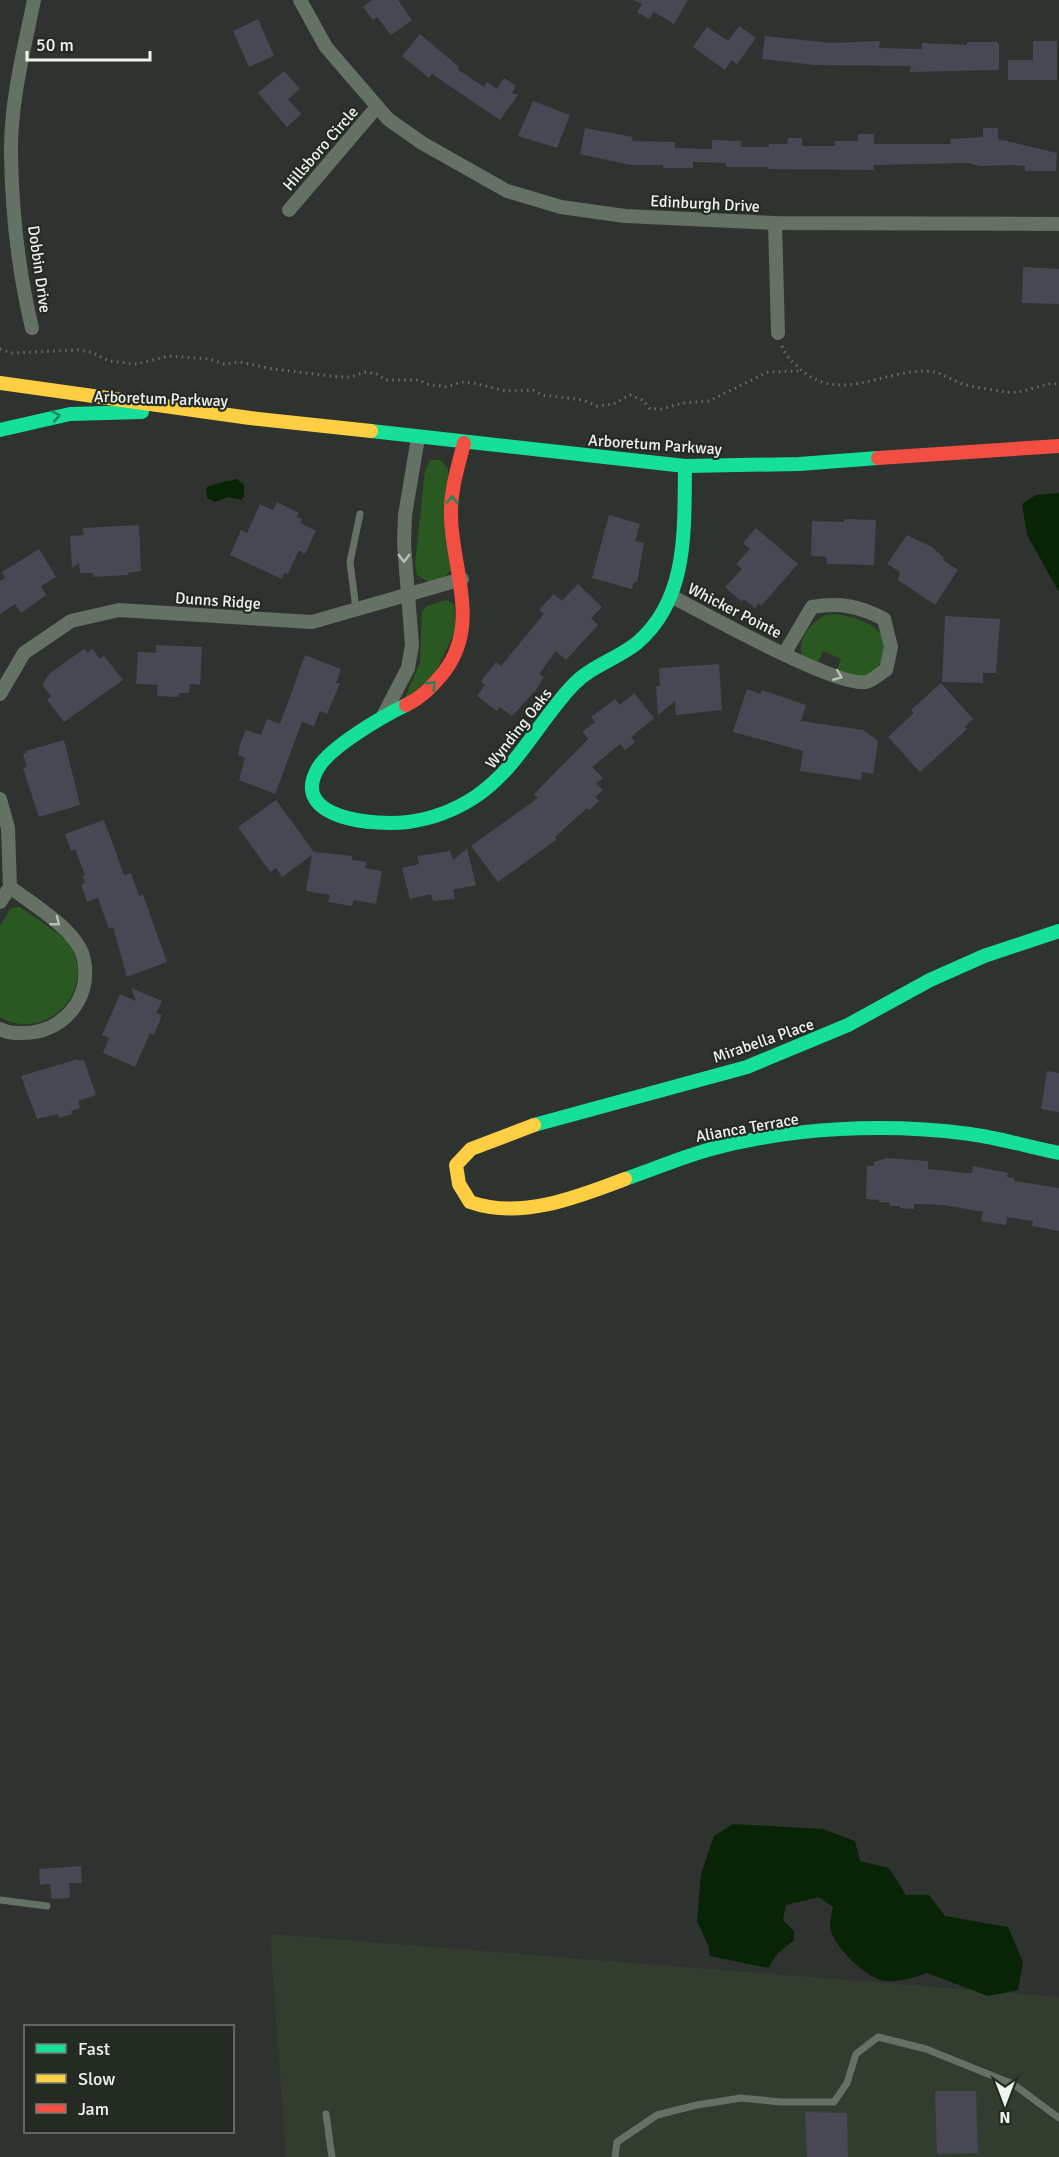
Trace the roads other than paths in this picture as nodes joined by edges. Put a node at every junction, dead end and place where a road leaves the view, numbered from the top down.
1 (34, 0) edge
2 (300, 0) edge
3 (376, 108) junction
4 (289, 210) dead end
5 (775, 223) junction
6 (1059, 224) edge
7 (32, 328) dead end
8 (778, 333) road end
9 (0, 382) edge
10 (250, 418) junction
11 (0, 430) edge
12 (418, 438) junction
13 (464, 443) junction
14 (1059, 446) edge
15 (685, 466) junction
16 (360, 514) dead end
17 (462, 579) junction
18 (408, 594) junction
19 (671, 596) junction
20 (357, 612) junction
21 (783, 654) junction
22 (0, 693) edge
23 (383, 716) junction
24 (0, 799) edge
25 (10, 887) junction
26 (0, 902) edge
27 (1059, 931) edge
28 (0, 1029) edge
29 (1059, 1153) edge
30 (459, 1184) joint
31 (0, 1900) edge
32 (47, 1906) dead end
33 (326, 2114) dead end
34 (1059, 2118) edge
35 (332, 2157) edge
36 (615, 2157) edge

1 - 7 street, Dobbin Drive
2 - 3 street, Edinburgh Drive
3 - 4 street, Hillsboro Circle
3 - 5 street, Edinburgh Drive
5 - 6 street, Edinburgh Drive
5 - 8 street
9 - 10 street, Arboretum Parkway
11 -> 10 street, Arboretum Parkway
10 - 12 street, Arboretum Parkway
12 - 13 street, Arboretum Parkway
12 -> 18 street, Wynding Oaks
13 - 15 street, Arboretum Parkway
17 -> 13 street, Wynding Oaks
14 - 15 street, Arboretum Parkway
15 - 19 street, Wynding Oaks
16 - 20 lane
17 - 18 street, Dunns Ridge
23 -> 17 street, Wynding Oaks
18 - 20 street, Dunns Ridge
18 - 23 street, Wynding Oaks
19 - 21 street, Whicker Pointe
19 - 23 street, Wynding Oaks
20 - 22 street, Dunns Ridge
21 -> 21 street, Whicker Pointe
24 - 25 street
25 - 26 street
25 -> 28 street
27 - 30 street, Mirabella Place
29 - 30 street, Alianca Terrace
31 - 32 lane
33 - 35 lane
34 - 36 lane

